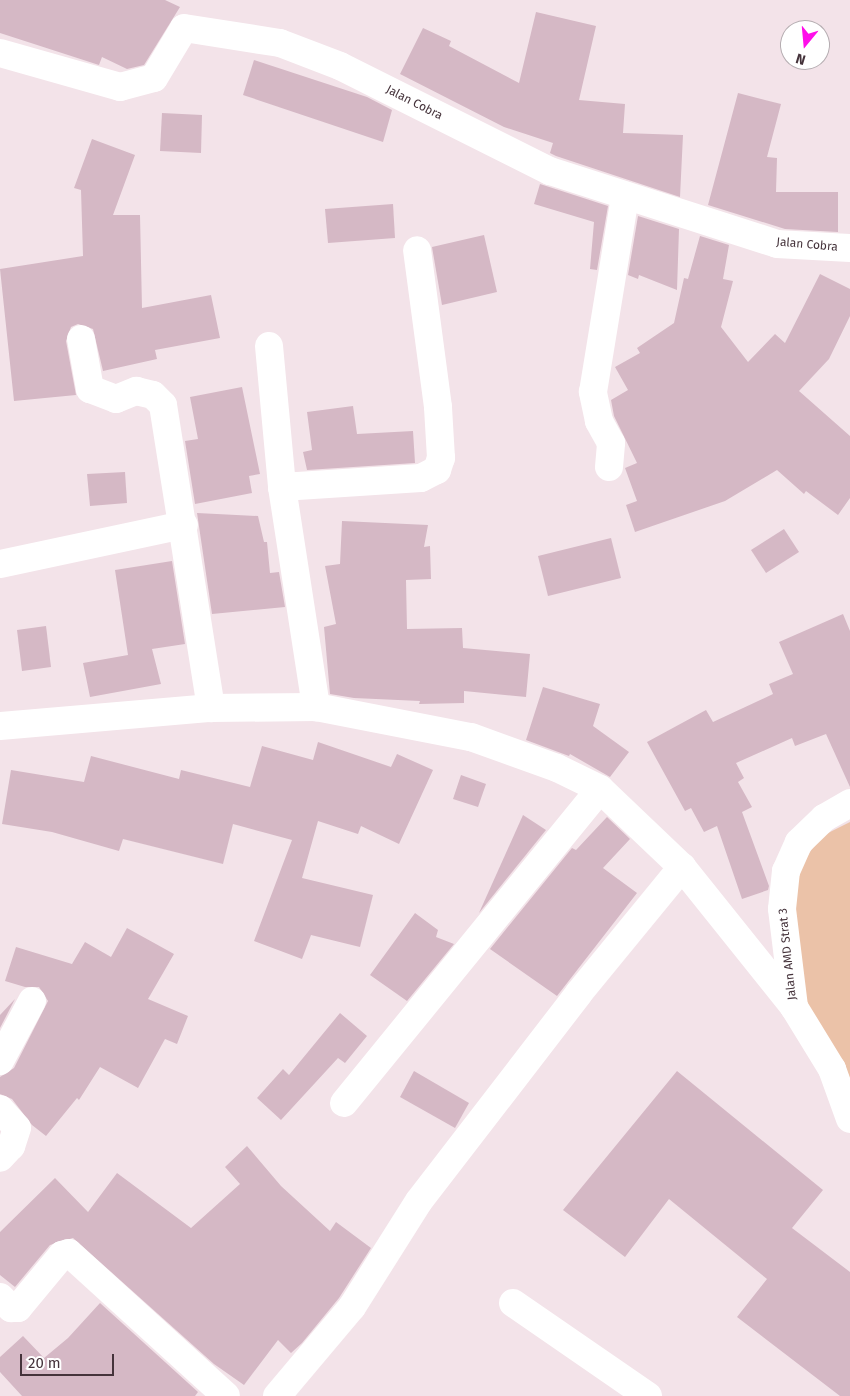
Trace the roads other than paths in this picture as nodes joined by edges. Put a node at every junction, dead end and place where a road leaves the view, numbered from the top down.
1 (0, 53) edge
2 (626, 196) junction
3 (850, 248) edge
4 (417, 250) dead end
5 (80, 340) dead end
6 (269, 346) dead end
7 (609, 467) dead end
8 (282, 487) junction
9 (184, 525) junction
10 (0, 564) edge
11 (316, 706) junction
12 (211, 708) junction
13 (0, 726) edge
14 (600, 789) junction
15 (850, 803) edge
16 (682, 867) junction
17 (32, 1001) dead end
18 (794, 1007) junction
19 (0, 1061) edge
20 (344, 1104) dead end
21 (0, 1109) edge
22 (850, 1119) edge
23 (0, 1158) edge
24 (0, 1297) edge
25 (513, 1303) dead end
26 (226, 1396) edge
27 (277, 1396) edge
28 (648, 1396) edge

1 - 2 street, Jalan Cobra
2 - 3 street, Jalan Cobra
2 - 7 street
4 - 8 street
5 - 9 street
6 - 8 street
8 - 11 street
9 - 10 street
9 - 12 street
11 - 12 street
11 - 14 street
12 - 13 street
14 - 16 street
14 - 20 street
15 - 18 street, Jalan AMD Strat 3
16 - 18 street
16 - 27 street
17 - 19 street
18 - 22 street, Jalan AMD Strat 3
21 - 23 street
24 - 26 street
25 - 28 street

